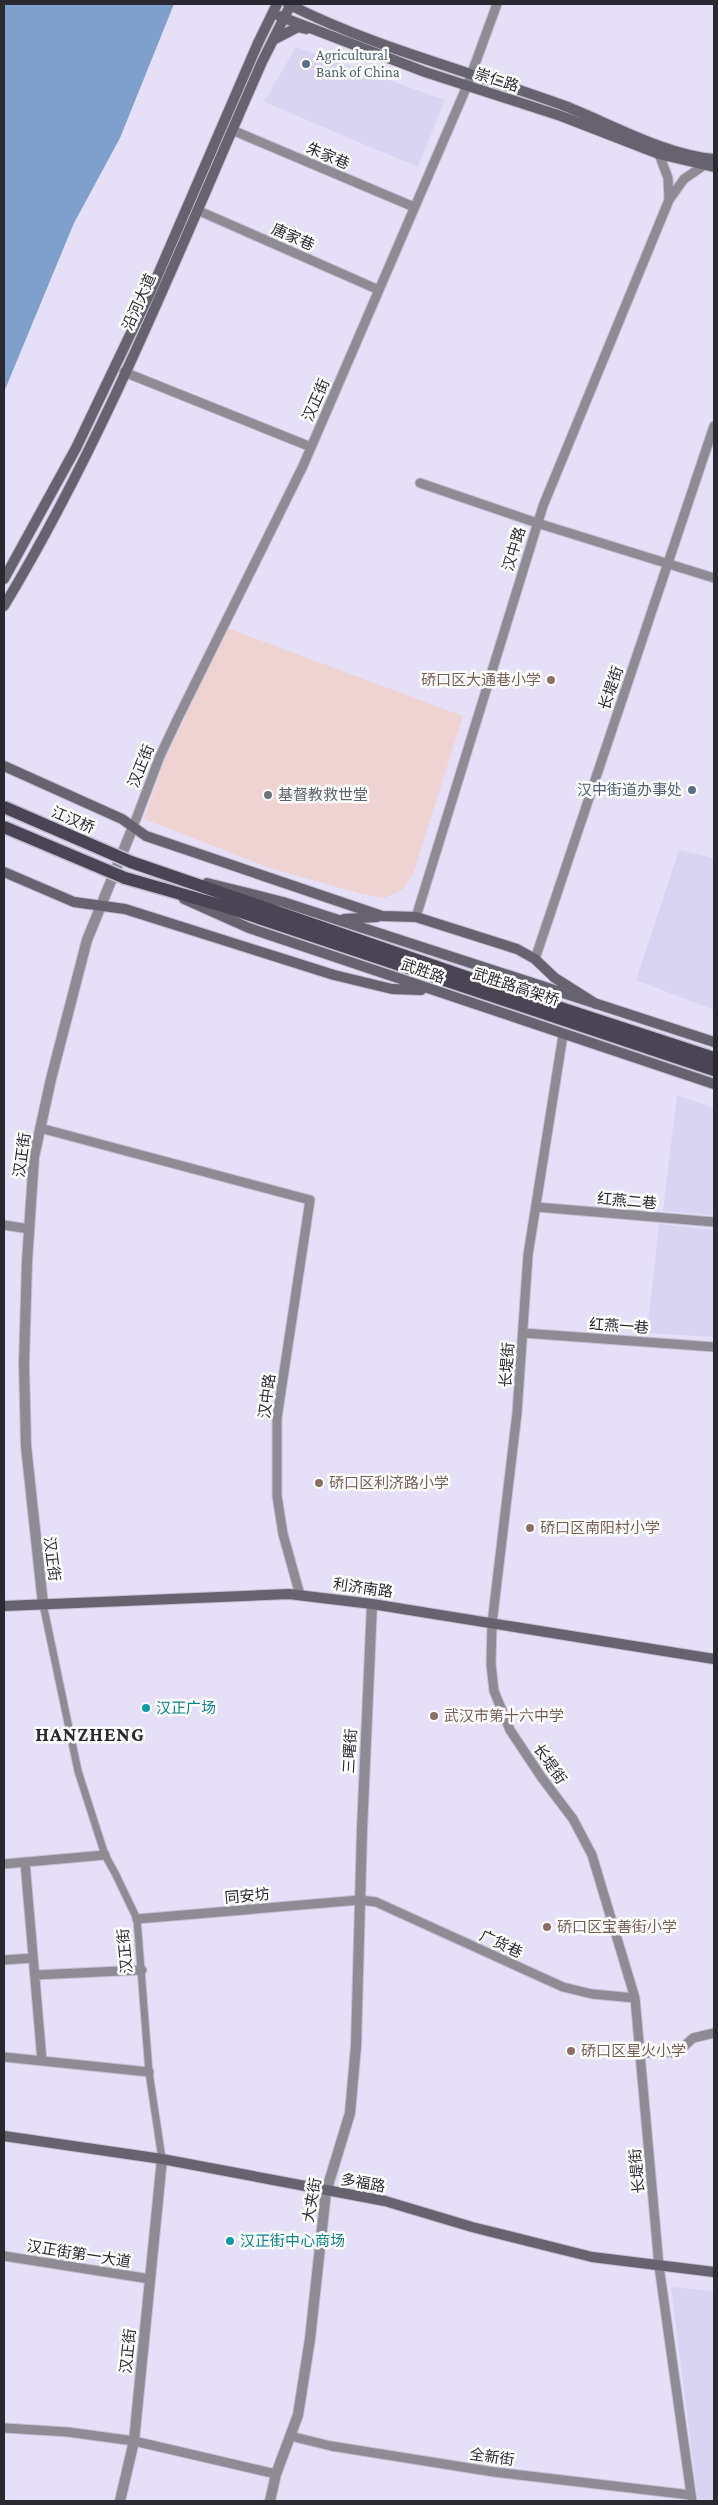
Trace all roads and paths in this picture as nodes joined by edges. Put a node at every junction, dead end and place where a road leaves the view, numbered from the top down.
1 (290, 4) edge
2 (307, 4) edge
3 (496, 4) edge
4 (275, 9) edge
5 (285, 19) junction
6 (325, 28) junction
7 (272, 40) junction
8 (469, 81) junction
9 (232, 130) junction
10 (658, 154) junction
11 (714, 159) edge
12 (703, 166) junction
13 (714, 167) edge
14 (669, 200) junction
15 (414, 208) junction
16 (196, 210) junction
17 (379, 290) junction
18 (124, 372) junction
19 (714, 426) edge
20 (311, 447) junction
21 (420, 482) dead end
22 (537, 523) junction
23 (667, 564) junction
24 (714, 578) edge
25 (4, 579) edge
26 (4, 606) edge
27 (4, 766) edge
28 (4, 808) edge
29 (4, 827) edge
30 (133, 827) junction
31 (131, 862) joint
32 (4, 872) edge
33 (175, 877) junction
34 (168, 892) junction
35 (224, 900) junction
36 (100, 907) junction
37 (382, 916) junction
38 (416, 917) junction
39 (338, 920) junction
40 (535, 959) junction
41 (433, 991) junction
42 (596, 1004) junction
43 (563, 1034) junction
44 (714, 1042) edge
45 (714, 1058) edge
46 (714, 1070) edge
47 (714, 1084) edge
48 (40, 1128) junction
49 (536, 1207) junction
50 (714, 1222) edge
51 (4, 1225) edge
52 (29, 1229) junction
53 (523, 1333) junction
54 (714, 1347) edge
55 (300, 1595) junction
56 (43, 1604) junction
57 (372, 1604) junction
58 (4, 1606) edge
59 (492, 1624) junction
60 (714, 1659) edge
61 (104, 1855) junction
62 (25, 1862) junction
63 (4, 1864) edge
64 (360, 1900) junction
65 (137, 1919) junction
66 (33, 1958) junction
67 (4, 1960) edge
68 (142, 1970) junction
69 (35, 1974) junction
70 (635, 1998) junction
71 (714, 2033) edge
72 (640, 2053) junction
73 (4, 2057) edge
74 (42, 2061) junction
75 (149, 2072) junction
76 (4, 2136) edge
77 (162, 2159) junction
78 (326, 2192) junction
79 (4, 2256) edge
80 (659, 2266) junction
81 (714, 2272) edge
82 (150, 2279) junction
83 (4, 2428) edge
84 (290, 2436) junction
85 (134, 2441) junction
86 (276, 2474) junction
87 (692, 2498) edge
88 (120, 2501) edge
89 (270, 2501) edge

1 - 5 main road, 沿河大道
1 - 6 main road, 崇仁路
2 - 6 main road
3 - 8 street, 汉正街
4 - 5 main road, 崇仁路
4 - 25 main road, 沿河大道
5 - 6 main road, 崇仁路
5 - 7 main road, 沿河大道
6 - 7 main road
6 - 8 main road, 崇仁路
7 - 9 main road, 沿河大道
8 - 10 main road, 崇仁路
8 - 11 main road, 崇仁路
8 - 15 street, 汉正街
9 - 15 street, 朱家巷
9 - 16 main road, 沿河大道
10 - 12 main road, 崇仁路
10 - 14 street, 汉中路
12 - 13 main road, 崇仁路
12 - 14 street, 汉中路
14 - 22 street, 汉中路
15 - 17 street, 汉正街
16 - 17 street, 唐家巷
16 - 18 main road, 沿河大道
17 - 20 street, 汉正街
18 - 20 street
18 - 26 main road, 沿河大道
19 - 23 street, 长堤街
20 - 30 street, 汉正街
21 - 22 street
22 - 23 street
22 - 38 street, 汉中路
23 - 24 street
23 - 40 street, 长堤街
27 - 30 main road
28 - 31 main road, 江汉桥, bridge
29 - 34 main road, 武胜路, bridge
30 - 36 street, 汉正街
30 - 37 main road
31 - 33 main road, 武胜路
32 - 36 main road
33 - 35 main road
33 - 39 main road, 武胜路
34 - 35 main road
34 - 41 main road, 武胜路
35 - 45 main road, 武胜路高架桥
35 - 46 main road, 武胜路高架桥
36 - 41 main road
36 - 48 street, 汉正街
37 - 38 main road
37 - 39 main road
38 - 40 main road
39 - 42 main road, 武胜路
40 - 42 main road
41 - 43 main road, 武胜路
42 - 44 main road, 武胜路
43 - 47 main road, 武胜路
43 - 49 street, 长堤街
48 - 52 street, 汉正街
48 - 55 street, 汉中路
49 - 50 street, 红燕二巷
49 - 53 street, 长堤街
51 - 52 street
52 - 56 street, 汉正街
53 - 54 street, 红燕一巷
53 - 59 street, 长堤街
55 - 56 main road, 利济南路
55 - 57 main road, 利济南路
56 - 58 main road, 利济南路
56 - 61 street, 汉正街
57 - 59 main road, 利济南路
57 - 64 street, 三曙街
59 - 60 main road, 利济南路
59 - 70 street, 长堤街
61 - 62 street
61 - 65 street, 汉正街
62 - 63 street
62 - 66 street
64 - 65 street, 同安坊
64 - 70 street, 广货巷
64 - 78 street, 大夹街
65 - 68 street, 汉正街
66 - 67 street
66 - 69 street
68 - 69 street
68 - 75 street, 汉正街
69 - 74 street
70 - 72 street, 长堤街
71 - 72 street
72 - 80 street, 长堤街
73 - 74 street
74 - 75 street
75 - 77 street, 汉正街
76 - 77 main road, 多福路
77 - 78 main road, 多福路
77 - 82 street, 汉正街
78 - 80 main road, 多福路
78 - 84 street, 大夹街
79 - 82 street, 汉正街第一大道
80 - 81 main road, 多福路
80 - 87 street, 长堤街
82 - 85 street, 汉正街
83 - 85 street
84 - 86 street, 大夹街
84 - 87 street, 全新街
85 - 86 street
85 - 88 street, 汉正街
86 - 89 street, 大夹街

